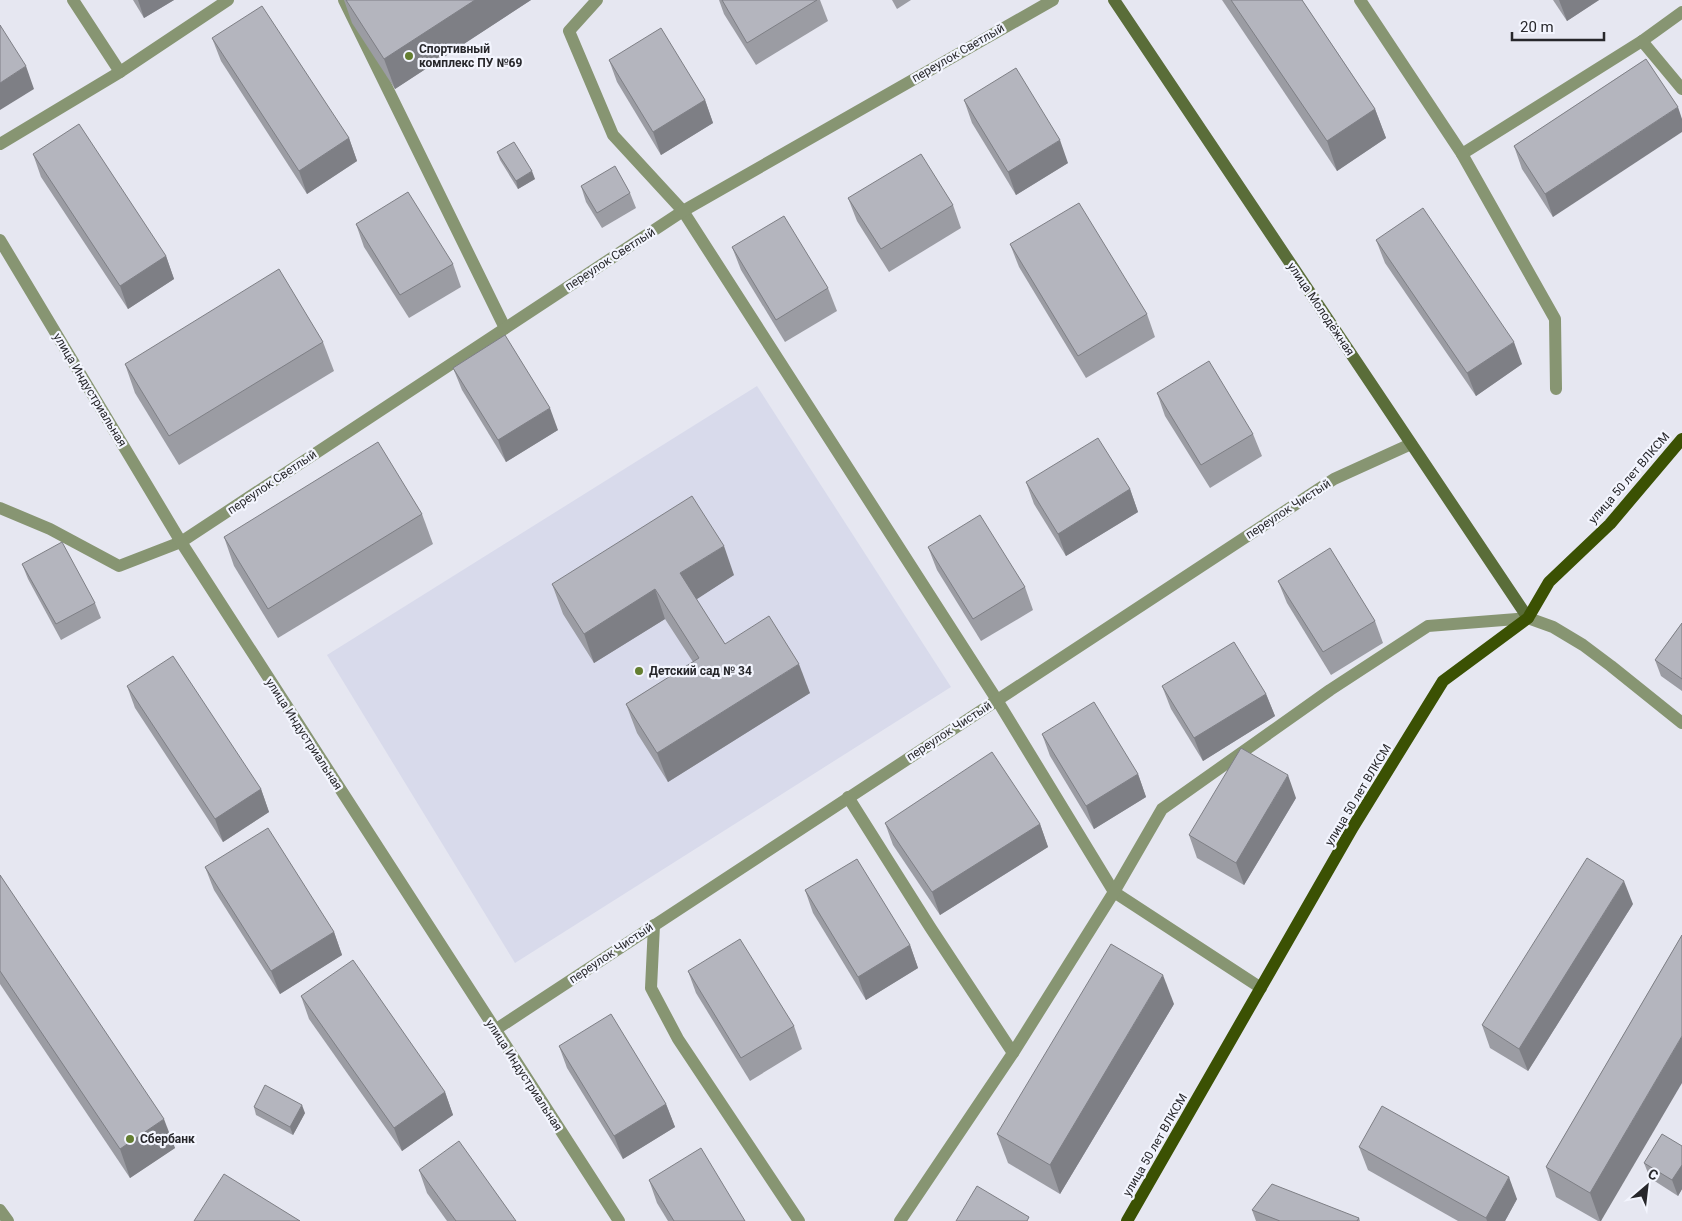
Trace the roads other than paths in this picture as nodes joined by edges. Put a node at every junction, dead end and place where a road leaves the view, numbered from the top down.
1 (73, 0) edge
2 (228, 0) edge
3 (344, 0) edge
4 (598, 0) edge
5 (1053, 0) edge
6 (1114, 0) edge
7 (1360, 0) edge
8 (1682, 12) edge
9 (1642, 41) junction
10 (120, 72) junction
11 (1682, 90) edge
12 (0, 144) edge
13 (1462, 154) junction
14 (683, 211) junction
15 (0, 240) edge
16 (505, 328) junction
17 (1556, 389) dead end
18 (1682, 439) edge
19 (1411, 444) junction
20 (0, 508) edge
21 (181, 542) junction
22 (1528, 618) junction
23 (997, 700) junction
24 (1682, 722) edge
25 (848, 797) junction
26 (1114, 892) junction
27 (654, 924) junction
28 (1261, 988) junction
29 (495, 1030) junction
30 (1013, 1053) junction
31 (0, 1210) edge
32 (8, 1221) edge
33 (619, 1221) edge
34 (799, 1221) edge
35 (900, 1221) edge
36 (1127, 1221) edge

1 - 10 street
2 - 10 street
3 - 16 street
4 - 14 street
5 - 14 street, переулок Светлый
6 - 19 main road, улица Молодёжная
7 - 13 street
8 - 9 street
9 - 11 street
9 - 13 street
10 - 12 street
13 - 17 street
14 - 16 street, переулок Светлый
14 - 23 street
15 - 21 street, улица Индустриальная
16 - 21 street, переулок Светлый
18 - 22 main road, улица 50 лет ВЛКСМ
19 - 22 main road, улица Молодёжная
19 - 23 street, переулок Чистый
20 - 21 street, переулок Светлый
21 - 29 street, улица Индустриальная
22 - 24 street
22 - 26 street
22 - 28 main road, улица 50 лет ВЛКСМ
23 - 25 street, переулок Чистый
23 - 26 street
25 - 27 street, переулок Чистый
25 - 30 street
26 - 28 street
26 - 30 street
27 - 29 street, переулок Чистый
27 - 34 street
28 - 36 main road, улица 50 лет ВЛКСМ
29 - 33 street, улица Индустриальная
30 - 35 street
31 - 32 street

